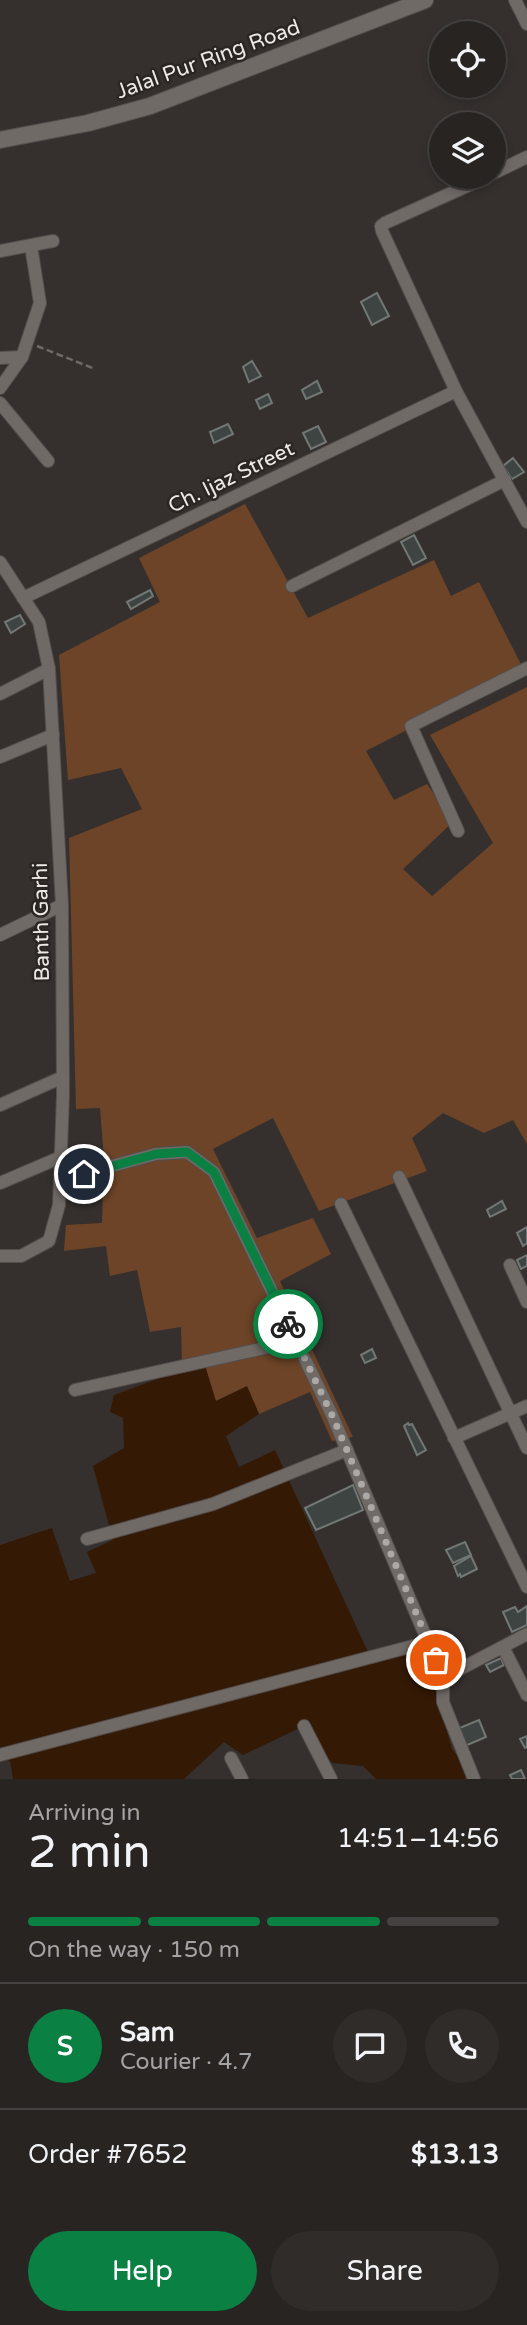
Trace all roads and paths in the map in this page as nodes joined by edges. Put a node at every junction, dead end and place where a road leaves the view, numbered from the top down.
1 (425, 0) edge
2 (515, 0) edge
3 (527, 23) edge
4 (0, 140) edge
5 (527, 157) edge
6 (506, 167) edge
7 (461, 189) edge
8 (53, 241) dead end
9 (31, 246) junction
10 (0, 251) edge
11 (27, 342) junction
12 (22, 357) junction
13 (0, 358) edge
14 (95, 369) dead end
15 (0, 388) edge
16 (456, 391) junction
17 (0, 403) edge
18 (48, 461) dead end
19 (505, 480) junction
20 (525, 513) edge
21 (0, 562) edge
22 (292, 586) dead end
23 (23, 598) junction
24 (527, 668) edge
25 (49, 670) junction
26 (0, 694) edge
27 (53, 735) junction
28 (0, 757) edge
29 (458, 831) dead end
30 (62, 905) junction
31 (0, 934) edge
32 (63, 1077) junction
33 (0, 1105) edge
34 (61, 1157) junction
35 (399, 1177) dead end
36 (60, 1180) junction
37 (0, 1183) edge
38 (341, 1204) dead end
39 (0, 1256) edge
40 (510, 1265) dead end
41 (527, 1302) edge
42 (296, 1341) junction
43 (75, 1390) dead end
44 (527, 1406) edge
45 (510, 1413) junction
46 (454, 1438) junction
47 (527, 1448) edge
48 (347, 1450) junction
49 (87, 1539) dead end
50 (527, 1587) edge
51 (527, 1634) edge
52 (428, 1642) junction
53 (503, 1647) junction
54 (443, 1678) junction
55 (527, 1695) edge
56 (304, 1726) dead end
57 (0, 1755) edge
58 (231, 1758) dead end
59 (242, 1779) edge
60 (331, 1779) edge
61 (474, 1779) edge

1 - 4 main road, Jalal Pur Ring Road
2 - 3 street
5 - 6 street
7 - 16 street
8 - 9 street
9 - 10 street
9 - 11 street
11 - 12 street
11 - 14 path
12 - 13 street
12 - 15 street
16 - 19 street
16 - 23 street, Ch. Ijaz Street
17 - 18 street
19 - 20 street
19 - 22 street
21 - 23 street, Banth Garhi
23 - 25 street, Banth Garhi
24 - 29 street
25 - 26 street
25 - 27 street, Banth Garhi
27 - 28 street
27 - 30 street, Banth Garhi
30 - 31 street
30 - 32 street, Banth Garhi
32 - 33 street
32 - 34 street, Banth Garhi
34 - 36 street, Banth Garhi
34 - 37 street
35 - 45 street
36 - 39 street, Banth Garhi
36 - 42 street
38 - 46 street
40 - 41 street
42 - 43 street
42 - 48 street
44 - 45 street
45 - 46 street
45 - 47 street
46 - 50 street
48 - 49 street
48 - 52 street
51 - 53 street
52 - 54 street
52 - 57 street
53 - 54 street
53 - 55 street
54 - 61 street
56 - 60 street
58 - 59 street

